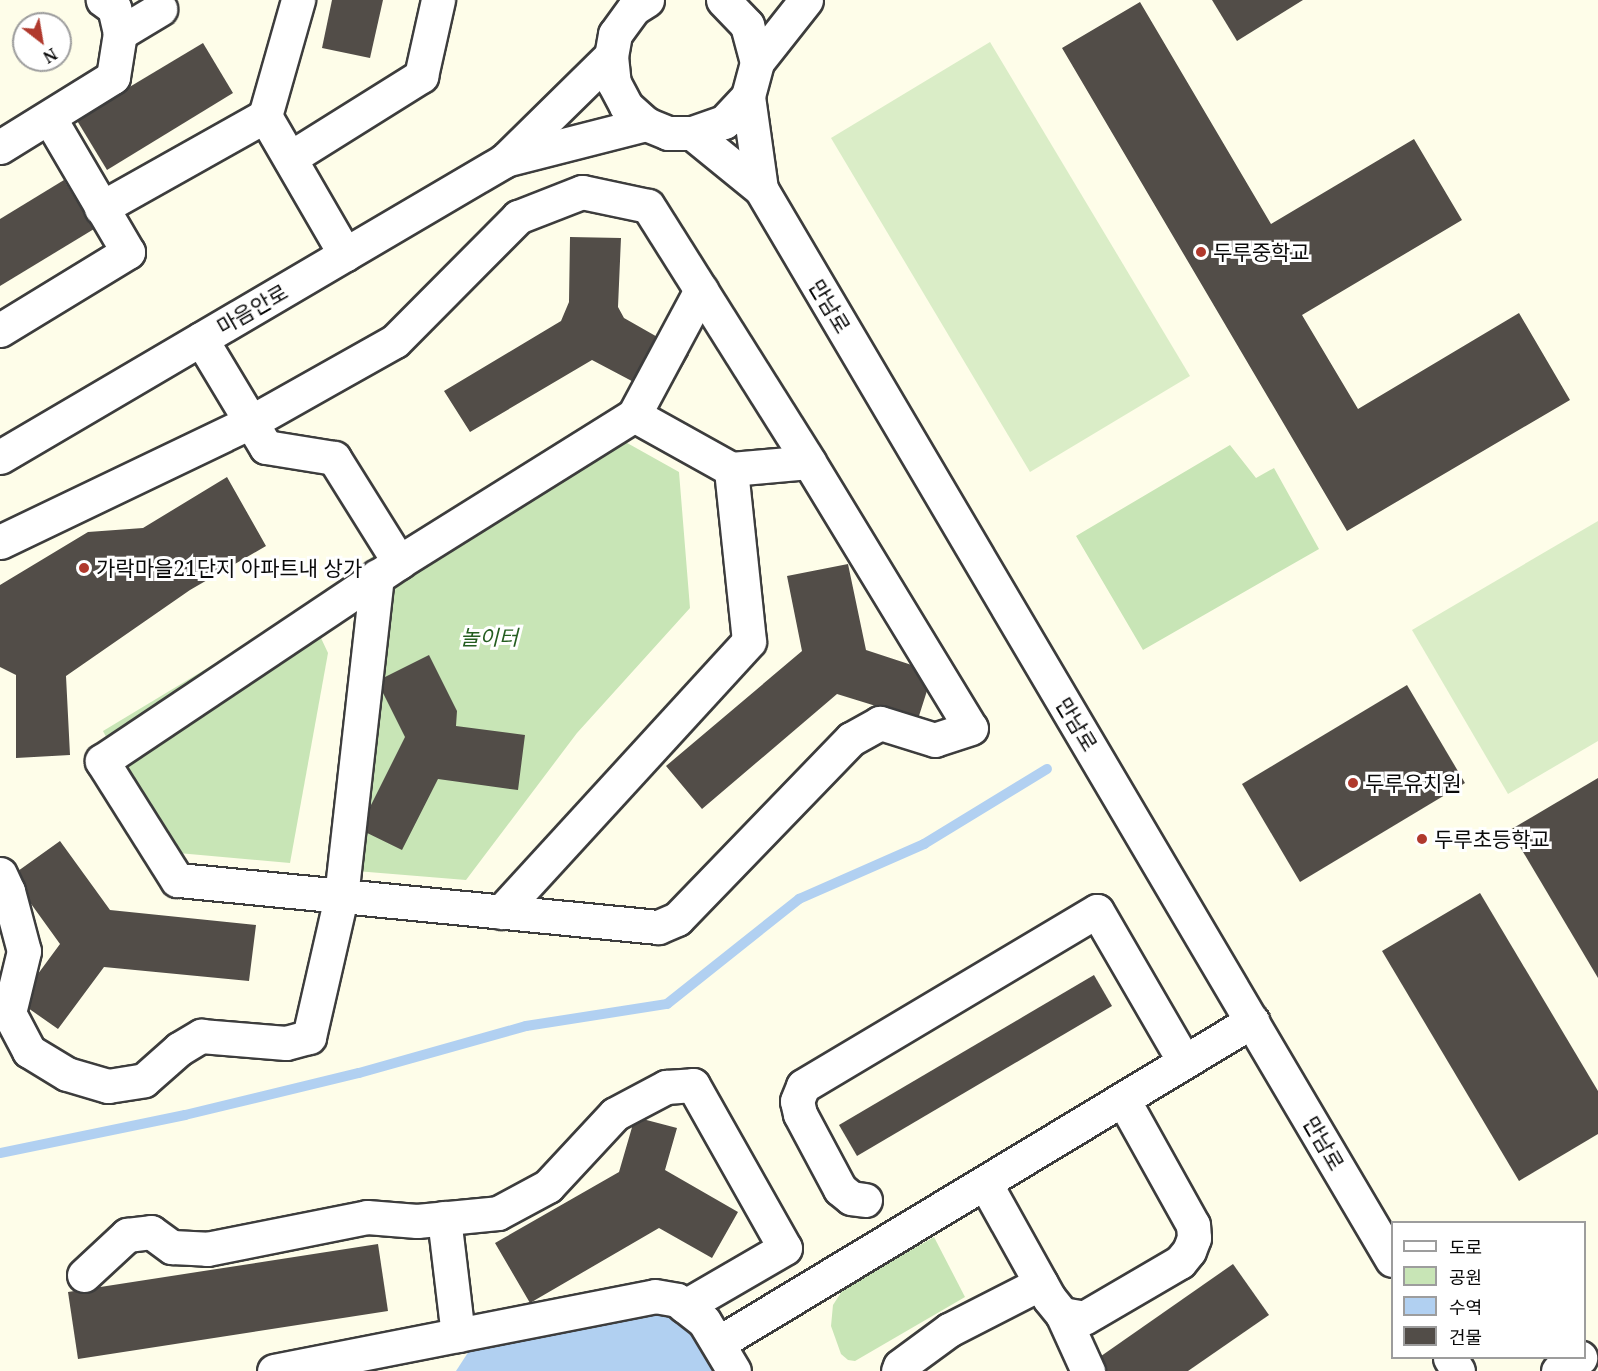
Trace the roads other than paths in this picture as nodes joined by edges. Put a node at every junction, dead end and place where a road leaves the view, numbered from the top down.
1 (103, 0) edge
2 (298, 0) edge
3 (438, 0) edge
4 (609, 0) edge
5 (647, 0) edge
6 (723, 0) edge
7 (806, 0) edge
8 (160, 9) dead end
9 (120, 33) junction
10 (613, 45) junction
11 (757, 62) junction
12 (748, 96) junction
13 (265, 116) junction
14 (50, 119) junction
15 (646, 124) junction
16 (692, 133) junction
17 (0, 147) edge
18 (290, 158) junction
19 (504, 161) junction
20 (761, 189) junction
21 (101, 208) junction
22 (345, 254) junction
23 (701, 290) junction
24 (0, 330) edge
25 (201, 339) junction
26 (634, 415) junction
27 (251, 422) junction
28 (0, 457) edge
29 (809, 462) junction
30 (731, 469) junction
31 (0, 542) edge
32 (388, 569) junction
33 (0, 874) edge
34 (341, 897) junction
35 (501, 912) junction
36 (1252, 1021) junction
37 (1184, 1061) junction
38 (1123, 1099) junction
39 (984, 1183) junction
40 (865, 1200) dead end
41 (444, 1218) junction
42 (1391, 1258) edge
43 (84, 1275) dead end
44 (1041, 1283) junction
45 (685, 1306) junction
46 (1062, 1314) junction
47 (458, 1335) junction
48 (730, 1336) dead end
49 (1578, 1359) edge
50 (378, 1361) edge
51 (274, 1371) edge
52 (734, 1371) edge
53 (898, 1371) edge
54 (1088, 1371) edge
55 (1558, 1371) edge

1 - 9 street
2 - 13 street
3 - 18 street
4 - 10 street
5 - 10 street
6 - 11 street
7 - 11 street
8 - 9 street
9 - 14 street
10 - 15 street
10 - 19 street
11 - 12 street
12 - 16 street
12 - 20 street
13 - 18 street
13 - 21 street
14 - 17 street
14 - 21 street
15 - 16 street
15 - 19 street
16 - 20 street
18 - 22 street
19 - 22 street, 마음안로
20 - 36 street, 만남로
21 - 24 street
22 - 25 street, 마음안로
23 - 26 street
23 - 27 street
23 - 29 street
25 - 27 street
25 - 28 street, 마음안로
26 - 30 street
26 - 32 street
27 - 31 street
27 - 32 street
29 - 30 street
29 - 35 street
30 - 35 street
32 - 34 street
32 - 34 street
33 - 34 street
34 - 35 street
36 - 37 street
36 - 42 street, 만남로
37 - 38 street
37 - 40 street
38 - 39 street
38 - 46 street
39 - 44 street
39 - 48 street
41 - 43 street
41 - 45 street
41 - 47 street
44 - 46 street
44 - 53 street
45 - 47 street
45 - 52 street
46 - 54 street
47 - 50 street
49 - 55 street
50 - 51 street

